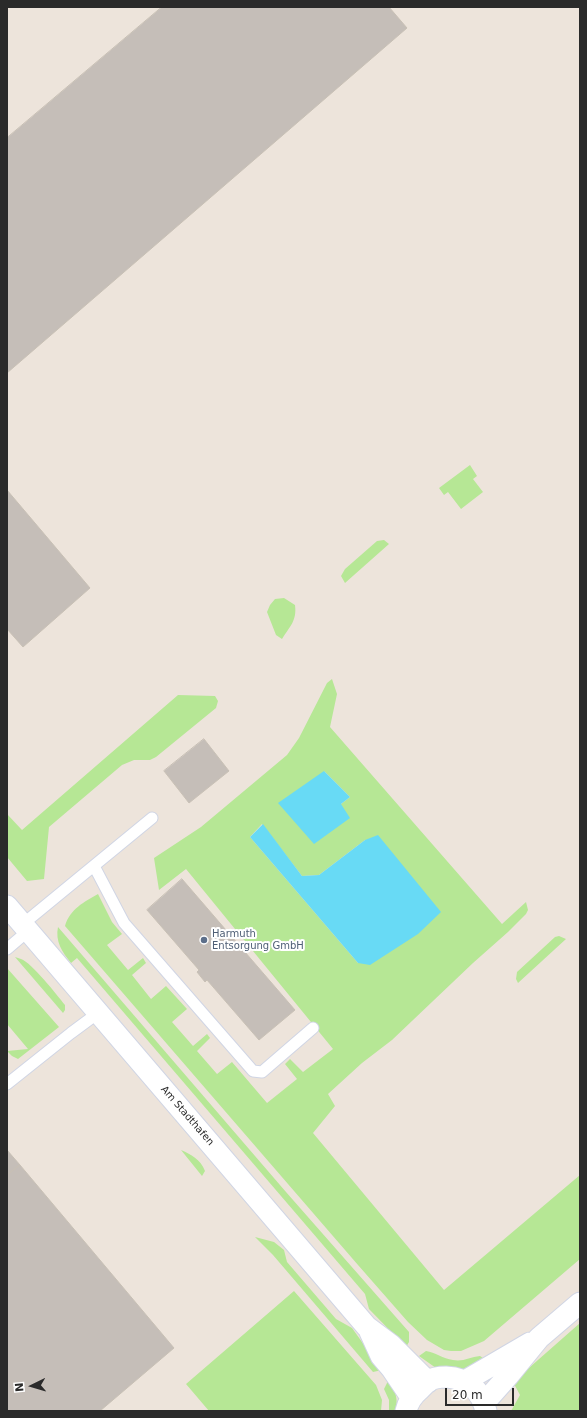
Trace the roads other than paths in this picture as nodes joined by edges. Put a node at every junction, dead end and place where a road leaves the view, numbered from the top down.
1 (152, 818) dead end
2 (94, 866) junction
3 (7, 906) edge
4 (25, 928) junction
5 (7, 949) edge
6 (98, 1013) junction
7 (313, 1028) dead end
8 (7, 1084) edge
9 (580, 1303) edge
10 (367, 1326) junction
11 (539, 1338) junction
12 (465, 1381) junction
13 (428, 1382) junction
14 (408, 1404) edge
15 (485, 1407) edge

1 - 2 lane
2 - 4 lane
2 - 7 lane
3 - 4 street, Am Stadthafen
4 - 5 lane
4 - 6 street, Am Stadthafen
6 - 8 lane
6 - 10 street, Am Stadthafen
9 - 11 street
10 - 13 street, Am Stadthafen
10 - 14 street, Am Stadthafen
11 - 12 street
11 - 15 street
12 - 13 street
12 - 15 street
13 - 14 street

